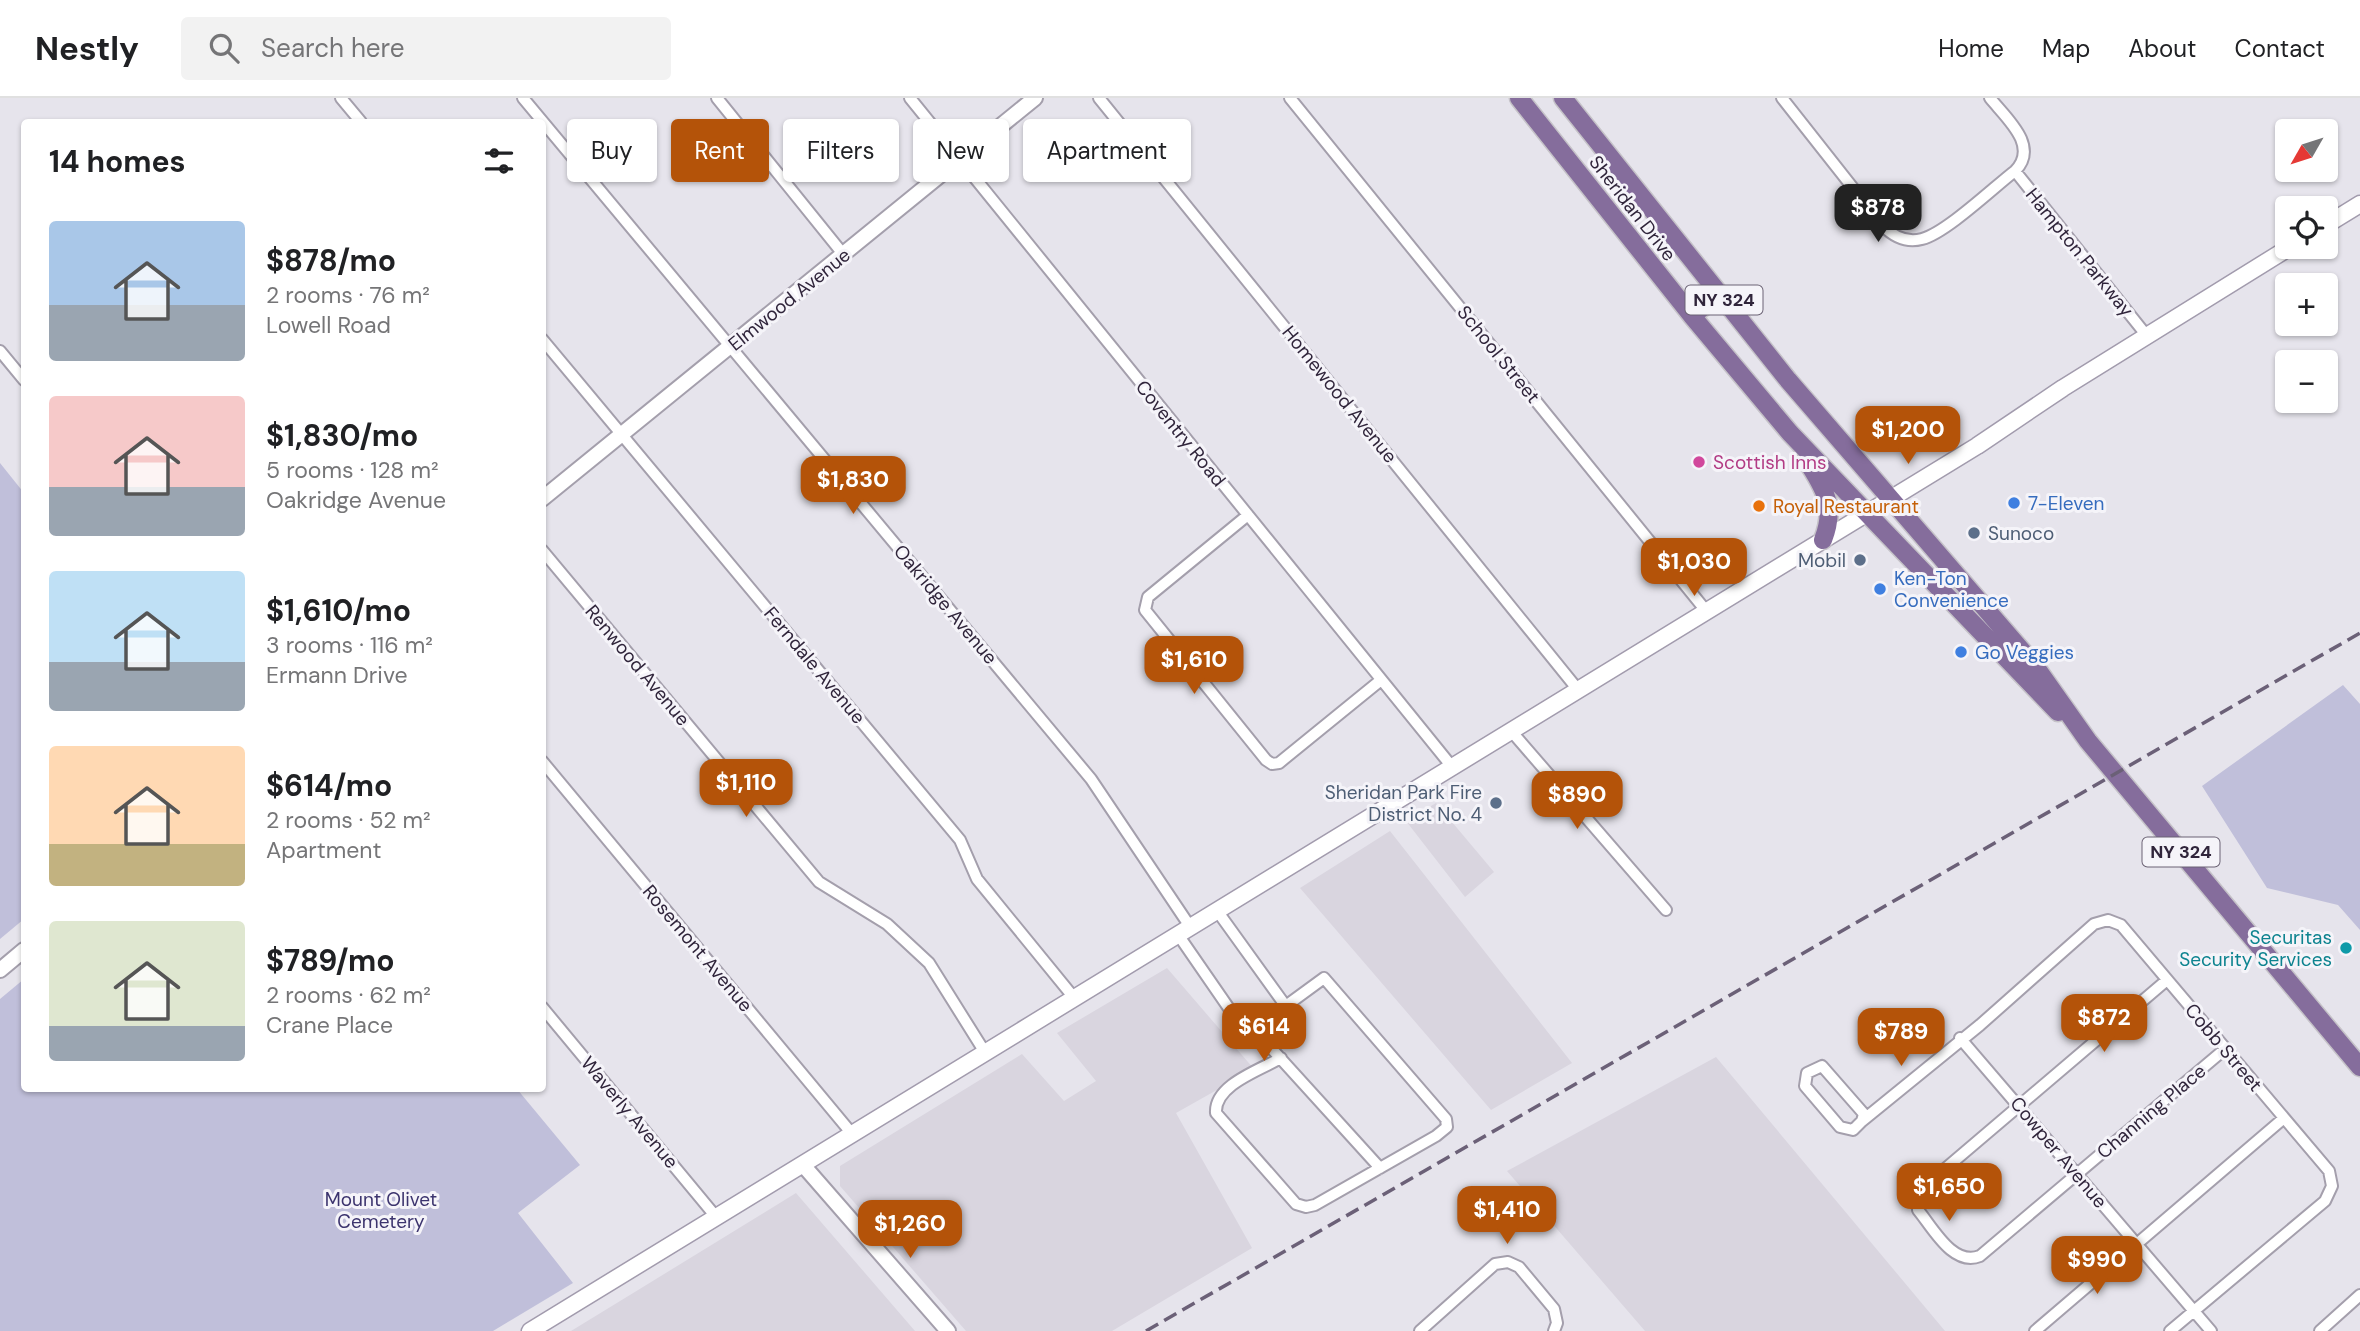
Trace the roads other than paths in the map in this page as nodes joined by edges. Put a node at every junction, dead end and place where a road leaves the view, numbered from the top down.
1 (341, 98) edge
2 (523, 98) edge
3 (717, 98) edge
4 (909, 98) edge
5 (1035, 98) edge
6 (1099, 98) edge
7 (1290, 98) edge
8 (1563, 98) edge
9 (1782, 98) edge
10 (1990, 98) edge
11 (1526, 101) edge
12 (359, 119) edge
13 (541, 119) edge
14 (927, 119) edge
15 (1009, 119) edge
16 (546, 125) edge
17 (2015, 170) junction
18 (932, 182) edge
19 (979, 182) edge
20 (2360, 204) edge
21 (2338, 218) edge
22 (844, 254) junction
23 (2275, 256) edge
24 (1719, 294) junction
25 (1692, 316) junction
26 (2147, 336) junction
27 (546, 344) edge
28 (732, 346) junction
29 (0, 351) edge
30 (21, 376) edge
31 (1790, 433) junction
32 (622, 434) junction
33 (546, 496) edge
34 (1889, 499) junction
35 (1866, 513) junction
36 (1248, 515) junction
37 (1823, 540) junction
38 (546, 555) edge
39 (1707, 612) junction
40 (1381, 680) junction
41 (1579, 691) junction
42 (1512, 732) junction
43 (2088, 741) junction
44 (546, 766) edge
45 (1452, 768) junction
46 (1667, 910) dead end
47 (1218, 912) junction
48 (1185, 932) junction
49 (21, 952) edge
50 (0, 970) edge
51 (2167, 980) junction
52 (1075, 999) junction
53 (1285, 1005) junction
54 (546, 1012) edge
55 (1253, 1030) junction
56 (1960, 1038) junction
57 (2225, 1049) junction
58 (986, 1054) junction
59 (1281, 1058) junction
60 (2360, 1067) edge
61 (2019, 1105) junction
62 (2284, 1118) junction
63 (1862, 1121) junction
64 (853, 1135) junction
65 (803, 1165) junction
66 (1380, 1168) junction
67 (2077, 1174) junction
68 (717, 1218) junction
69 (2136, 1242) junction
70 (2360, 1296) edge
71 (2194, 1311) junction
72 (530, 1331) edge
73 (948, 1331) edge
74 (1420, 1331) edge
75 (1554, 1331) edge
76 (2035, 1331) edge
77 (2170, 1331) edge
78 (2211, 1331) edge
79 (2320, 1331) edge

1 - 12 street
2 - 13 street, Oakridge Avenue
3 - 22 street
4 - 14 street, Coventry Road
5 - 15 street, Elmwood Avenue
6 - 41 street, Homewood Avenue
7 - 39 street, School Street
8 - 24 main road, Sheridan Drive / NY 324
9 - 17 street
10 - 17 street, Hampton Parkway
11 - 25 main road, Sheridan Drive / NY 324
16 - 28 street, Oakridge Avenue
17 - 26 street, Hampton Parkway
18 - 22 street, Elmwood Avenue
19 - 36 street, Coventry Road
20 - 21 main road
22 - 28 street, Elmwood Avenue
23 - 26 main road
24 - 25 main road
24 - 34 main road, Sheridan Drive / NY 324
25 - 31 main road, Sheridan Drive / NY 324
26 - 34 main road
27 - 32 street, Ferndale Avenue
28 - 32 street, Elmwood Avenue
28 - 48 street, Oakridge Avenue
29 - 30 street
31 - 35 main road, Sheridan Drive / NY 324
31 - 37 main road
32 - 33 street, Elmwood Avenue
32 - 52 street, Ferndale Avenue
34 - 35 main road
34 - 43 main road, Sheridan Drive / NY 324
35 - 37 main road
35 - 43 main road, Sheridan Drive / NY 324
36 - 40 street, Coventry Road
36 - 40 street
37 - 39 main road
38 - 58 street, Renwood Avenue
39 - 41 main road
40 - 45 street, Coventry Road
41 - 42 main road
42 - 45 main road
42 - 46 street
43 - 60 main road, Sheridan Drive / NY 324
44 - 64 street, Rosemont Avenue
45 - 47 main road
47 - 48 main road
47 - 53 street
48 - 52 main road
48 - 55 street, Oakridge Avenue
49 - 50 street
51 - 56 street, Cobb Street
51 - 57 street, Cobb Street
51 - 61 street, Channing Place
52 - 58 main road
53 - 55 street
53 - 66 street
54 - 68 street, Waverly Avenue
55 - 59 street, Oakridge Avenue
56 - 61 street, Cowper Avenue
56 - 63 street
57 - 62 street, Cobb Street
57 - 67 street, Channing Place
58 - 64 main road
59 - 66 street, Oakridge Avenue
59 - 66 street
61 - 67 street, Cowper Avenue
61 - 67 street, Channing Place
62 - 69 street
62 - 71 street, Cobb Street
63 - 63 street
64 - 65 main road
65 - 68 main road
65 - 73 street
67 - 69 street, Cowper Avenue
68 - 72 main road
69 - 71 street, Cowper Avenue
69 - 76 street
70 - 79 street
71 - 77 street
71 - 78 street, Cowper Avenue
74 - 75 street

